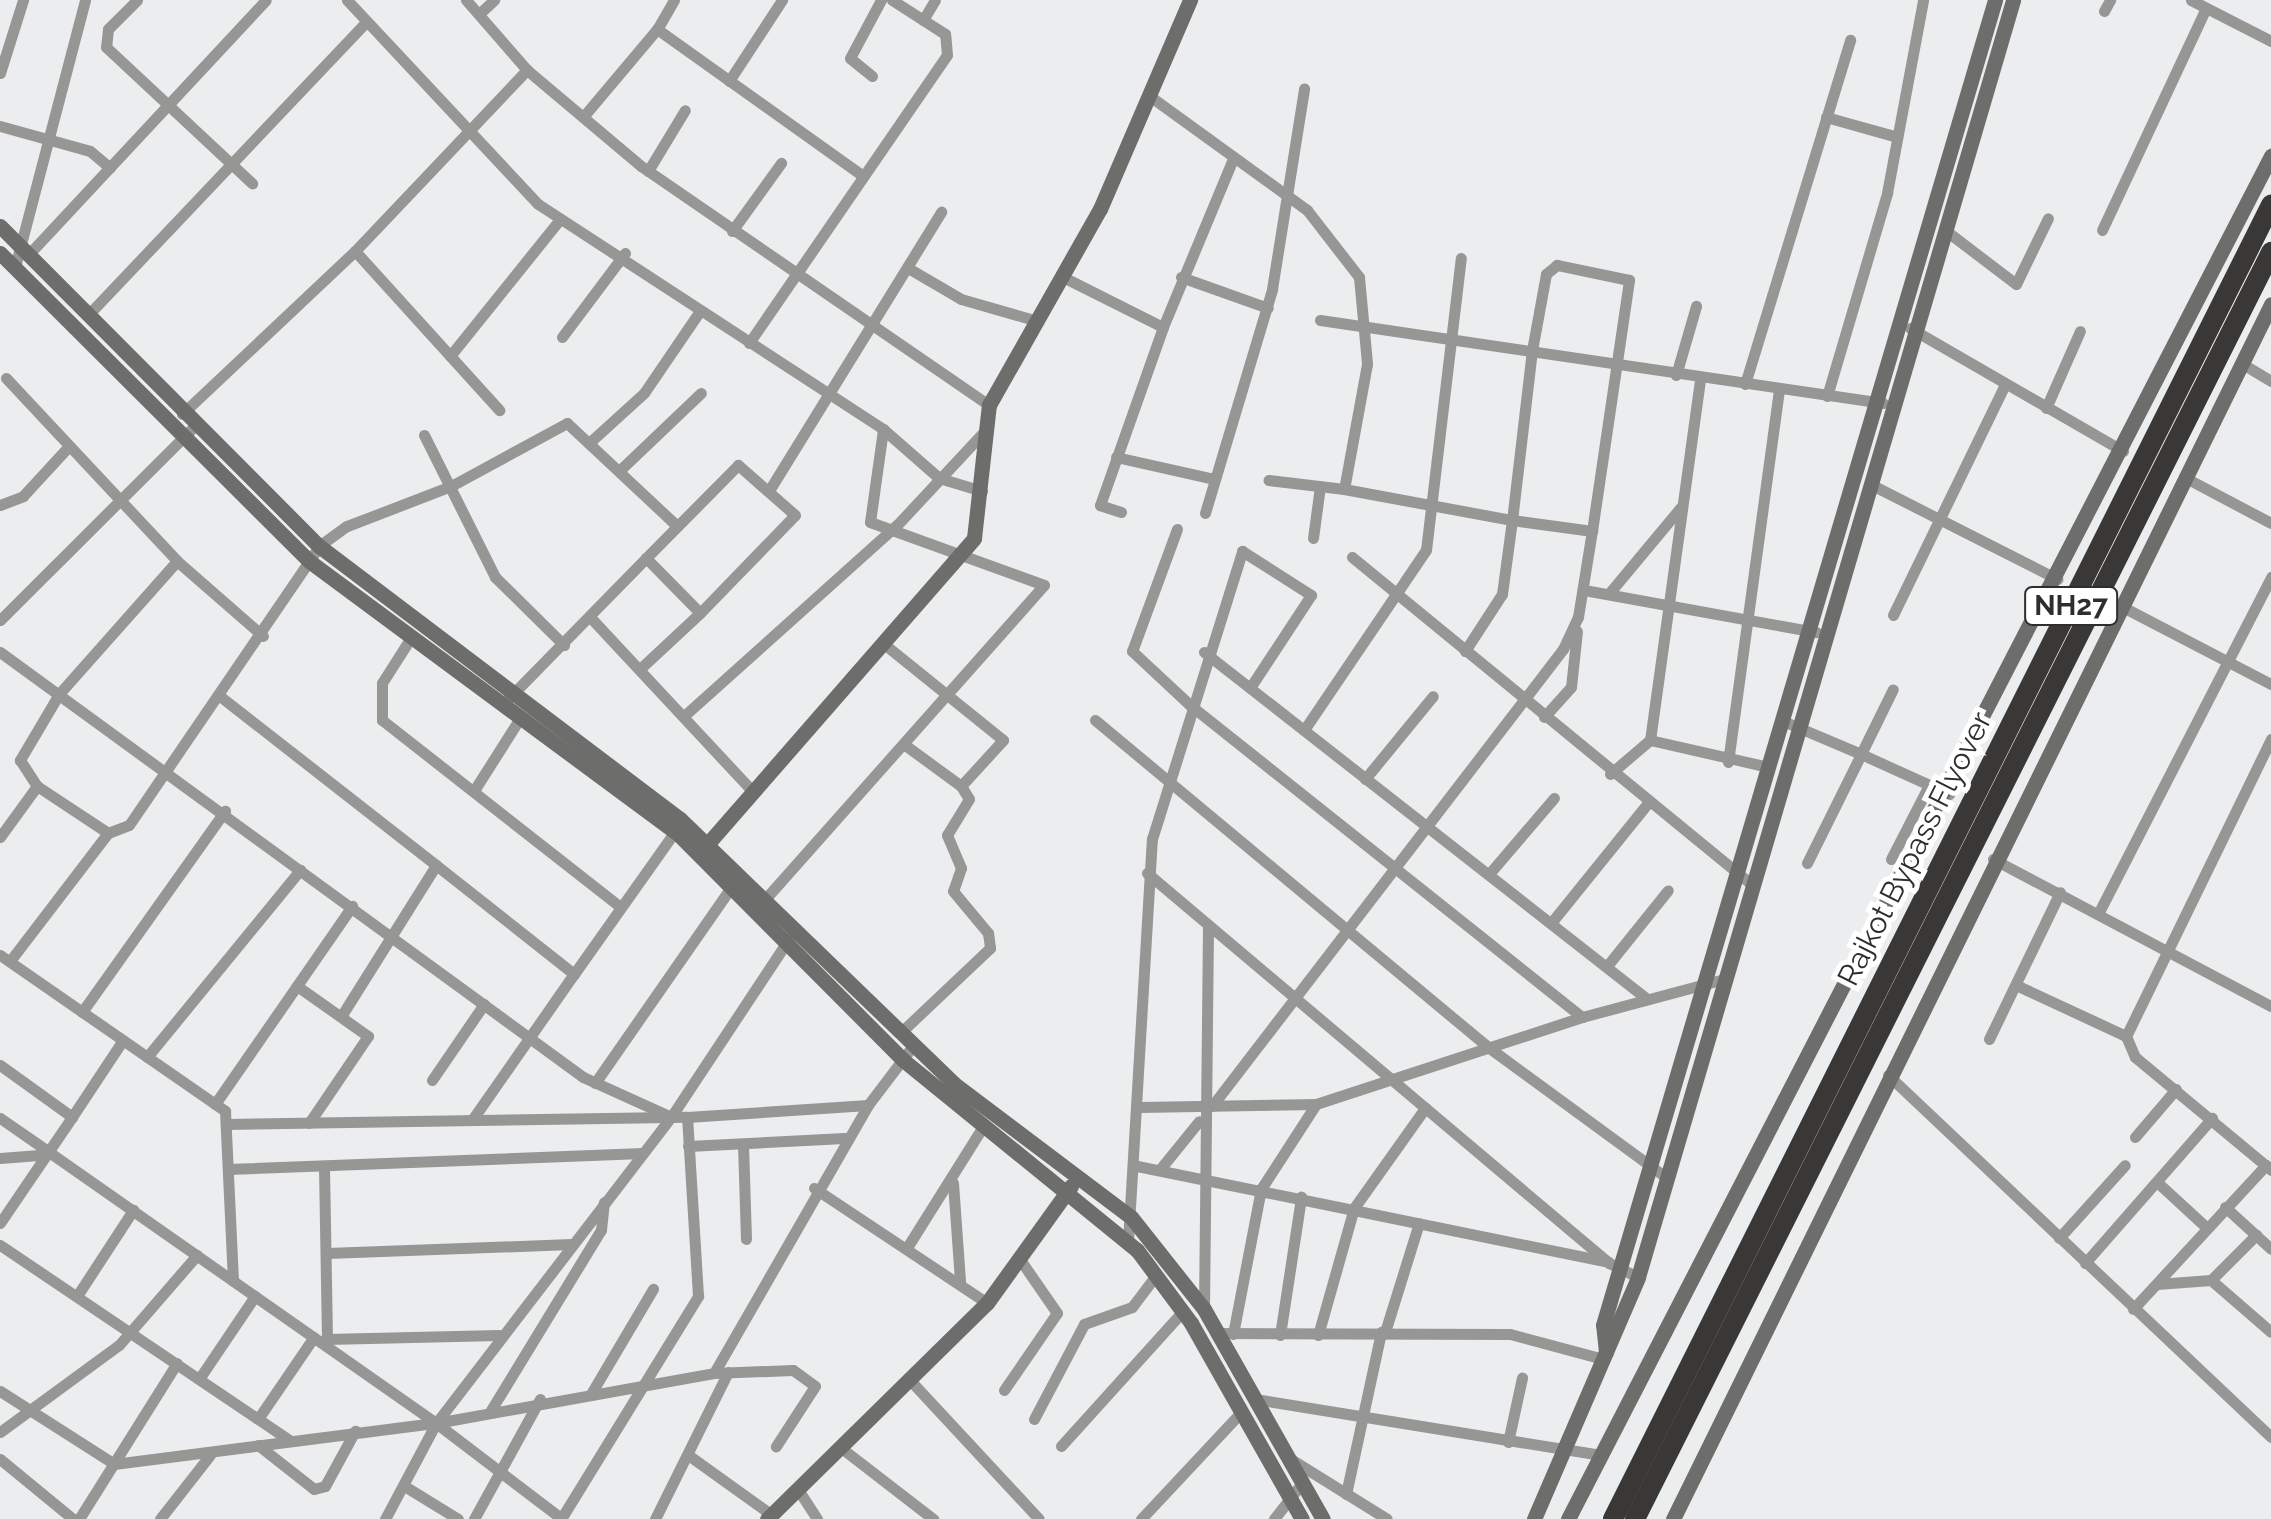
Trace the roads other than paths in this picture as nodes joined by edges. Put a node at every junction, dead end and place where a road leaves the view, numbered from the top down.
1 (23, 0) edge
2 (84, 0) edge
3 (136, 0) edge
4 (266, 0) edge
5 (347, 0) edge
6 (466, 0) edge
7 (494, 0) edge
8 (674, 0) edge
9 (782, 0) edge
10 (881, 0) edge
11 (892, 0) edge
12 (936, 0) edge
13 (1190, 0) edge
14 (1924, 0) edge
15 (1996, 0) edge
16 (2013, 0) edge
17 (2192, 0) edge
18 (2206, 8) junction
19 (479, 14) junction
20 (923, 20) junction
21 (366, 22) junction
22 (657, 29) junction
23 (1850, 40) dead end
24 (2271, 41) edge
25 (527, 70) junction
26 (0, 73) edge
27 (872, 76) dead end
28 (729, 81) junction
29 (1304, 89) dead end
30 (1151, 97) junction
31 (170, 106) junction
32 (685, 110) dead end
33 (583, 117) junction
34 (1826, 117) junction
35 (0, 126) edge
36 (470, 134) junction
37 (1894, 136) junction
38 (51, 141) junction
39 (2271, 156) edge
40 (1233, 158) junction
41 (227, 160) junction
42 (781, 163) dead end
43 (110, 168) junction
44 (648, 171) junction
45 (859, 174) junction
46 (252, 183) dead end
47 (1284, 193) junction
48 (2271, 206) edge
49 (941, 212) dead end
50 (2048, 218) dead end
51 (560, 220) junction
52 (0, 226) edge
53 (1945, 230) junction
54 (2102, 230) dead end
55 (732, 231) junction
56 (25, 250) junction
57 (356, 252) junction
58 (2271, 252) edge
59 (625, 253) junction
60 (0, 254) edge
61 (1461, 258) dead end
62 (15, 268) junction
63 (908, 268) junction
64 (794, 275) junction
65 (1181, 278) junction
66 (1059, 279) junction
67 (2271, 304) edge
68 (1696, 306) dead end
69 (1268, 308) junction
70 (700, 311) junction
71 (88, 314) junction
72 (1038, 314) junction
73 (1320, 320) dead end
74 (1898, 322) junction
75 (1163, 326) junction
76 (874, 327) junction
77 (1366, 327) junction
78 (1915, 331) junction
79 (2080, 331) dead end
80 (562, 337) dead end
81 (1447, 338) junction
82 (750, 343) junction
83 (1532, 350) junction
84 (450, 356) junction
85 (1618, 363) junction
86 (2241, 363) junction
87 (1676, 375) junction
88 (6, 378) dead end
89 (1700, 380) junction
90 (2271, 380) edge
91 (1745, 384) junction
92 (2004, 384) junction
93 (1780, 390) junction
94 (701, 394) dead end
95 (830, 396) junction
96 (1827, 396) junction
97 (1884, 403) junction
98 (989, 406) junction
99 (2046, 408) junction
100 (499, 410) dead end
101 (182, 414) junction
102 (883, 429) junction
103 (190, 432) junction
104 (982, 434) junction
105 (424, 435) dead end
106 (589, 444) junction
107 (69, 446) junction
108 (2122, 450) junction
109 (1116, 457) junction
110 (618, 471) junction
111 (2184, 476) junction
112 (938, 478) junction
113 (1214, 478) junction
114 (1270, 480) dead end
115 (1872, 485) junction
116 (451, 486) junction
117 (1320, 486) junction
118 (1344, 489) junction
119 (770, 490) junction
120 (982, 491) junction
121 (124, 503) junction
122 (1684, 504) junction
123 (0, 505) edge
124 (1430, 505) junction
125 (1121, 512) dead end
126 (1205, 513) dead end
127 (1512, 520) junction
128 (1941, 521) junction
129 (675, 524) junction
130 (2271, 524) edge
131 (892, 529) junction
132 (1176, 529) dead end
133 (1592, 531) junction
134 (1313, 538) dead end
135 (319, 546) junction
136 (1352, 556) dead end
137 (957, 557) junction
138 (646, 558) junction
139 (177, 561) junction
140 (309, 562) junction
141 (2271, 577) edge
142 (2057, 580) junction
143 (1584, 590) junction
144 (1611, 591) junction
145 (1402, 594) junction
146 (1668, 603) junction
147 (2120, 605) junction
148 (700, 612) junction
149 (1893, 616) dead end
150 (590, 617) junction
151 (1578, 617) junction
152 (0, 620) edge
153 (1750, 621) junction
154 (1819, 632) junction
155 (263, 636) junction
156 (410, 639) junction
157 (884, 644) junction
158 (564, 646) junction
159 (1465, 651) junction
160 (0, 652) edge
161 (1204, 652) junction
162 (2228, 662) junction
163 (642, 666) junction
164 (2271, 684) edge
165 (1250, 688) junction
166 (1893, 689) dead end
167 (948, 691) junction
168 (59, 694) junction
169 (1433, 696) dead end
170 (221, 698) junction
171 (508, 700) junction
172 (1523, 700) junction
173 (1190, 706) junction
174 (685, 715) junction
175 (520, 718) junction
176 (1544, 718) junction
177 (1095, 720) dead end
178 (1784, 721) junction
179 (1800, 728) junction
180 (1304, 730) junction
181 (2271, 738) edge
182 (1650, 740) junction
183 (904, 745) junction
184 (1861, 754) junction
185 (1728, 762) junction
186 (1769, 768) junction
187 (167, 770) junction
188 (1610, 774) junction
189 (1365, 778) junction
190 (1168, 784) junction
191 (37, 786) junction
192 (962, 786) junction
193 (1929, 786) junction
194 (475, 789) junction
195 (753, 792) junction
196 (1948, 794) junction
197 (1554, 798) dead end
198 (1647, 804) junction
199 (225, 812) junction
200 (1425, 824) junction
201 (674, 832) junction
202 (108, 833) junction
203 (0, 837) edge
204 (703, 849) junction
205 (1993, 858) junction
206 (1891, 860) dead end
207 (1807, 863) dead end
208 (436, 865) junction
209 (1397, 868) junction
210 (300, 870) junction
211 (1148, 874) junction
212 (1489, 874) junction
213 (1743, 880) junction
214 (731, 886) junction
215 (1668, 890) dead end
216 (2060, 892) junction
217 (768, 897) junction
218 (352, 906) junction
219 (620, 906) junction
220 (2099, 912) junction
221 (1551, 922) junction
222 (1208, 926) junction
223 (1347, 933) junction
224 (792, 934) junction
225 (393, 936) junction
226 (2165, 948) junction
227 (5, 958) edge
228 (1607, 966) junction
229 (574, 974) junction
230 (1724, 979) junction
231 (1706, 984) junction
232 (2016, 985) junction
233 (297, 986) junction
234 (1294, 997) junction
235 (1647, 999) junction
236 (484, 1004) junction
237 (2271, 1006) edge
238 (1878, 1009) junction
239 (82, 1012) junction
240 (342, 1015) junction
241 (1582, 1017) junction
242 (900, 1033) junction
243 (2126, 1036) junction
244 (1989, 1039) dead end
245 (124, 1040) junction
246 (532, 1040) junction
247 (1488, 1047) junction
248 (908, 1054) junction
249 (147, 1057) junction
250 (0, 1064) edge
251 (1888, 1075) junction
252 (1389, 1077) junction
253 (432, 1080) dead end
254 (596, 1083) junction
255 (2176, 1089) junction
256 (215, 1104) junction
257 (1316, 1104) junction
258 (868, 1105) junction
259 (1206, 1106) junction
260 (1140, 1107) junction
261 (1425, 1108) junction
262 (72, 1117) junction
263 (671, 1117) junction
264 (0, 1118) edge
265 (687, 1118) junction
266 (2212, 1118) junction
267 (472, 1120) junction
268 (1199, 1121) junction
269 (309, 1122) junction
270 (226, 1124) junction
271 (982, 1128) junction
272 (2135, 1137) dead end
273 (844, 1138) junction
274 (1013, 1143) junction
275 (743, 1144) junction
276 (688, 1146) junction
277 (643, 1153) junction
278 (52, 1154) junction
279 (0, 1158) edge
280 (2125, 1165) dead end
281 (1137, 1166) junction
282 (2268, 1167) edge
283 (324, 1168) junction
284 (1160, 1168) junction
285 (228, 1169) junction
286 (1660, 1175) junction
287 (1203, 1176) junction
288 (2157, 1182) junction
289 (952, 1183) junction
290 (814, 1188) junction
291 (1070, 1188) junction
292 (1260, 1189) junction
293 (1301, 1198) junction
294 (604, 1202) junction
295 (2226, 1207) junction
296 (1354, 1208) junction
297 (132, 1210) junction
298 (1131, 1217) junction
299 (0, 1223) edge
300 (1420, 1223) junction
301 (2206, 1227) junction
302 (2256, 1236) junction
303 (2059, 1238) junction
304 (746, 1239) dead end
305 (1128, 1241) junction
306 (571, 1244) junction
307 (0, 1245) edge
308 (908, 1246) junction
309 (2271, 1249) edge
310 (327, 1253) junction
311 (197, 1255) junction
312 (1021, 1261) junction
313 (2084, 1263) junction
314 (1624, 1270) junction
315 (1157, 1274) junction
316 (2211, 1280) junction
317 (233, 1281) junction
318 (960, 1281) junction
319 (2153, 1286) junction
320 (653, 1289) dead end
321 (76, 1296) junction
322 (255, 1296) junction
323 (987, 1303) junction
324 (1204, 1309) junction
325 (2133, 1309) junction
326 (1183, 1311) junction
327 (130, 1332) junction
328 (1383, 1332) junction
329 (2271, 1332) edge
330 (1226, 1334) junction
331 (1280, 1334) junction
332 (1318, 1335) junction
333 (499, 1336) junction
334 (322, 1341) junction
335 (1605, 1356) junction
336 (176, 1363) junction
337 (721, 1372) junction
338 (908, 1378) junction
339 (1522, 1378) dead end
340 (199, 1379) junction
341 (642, 1384) junction
342 (1004, 1390) dead end
343 (0, 1391) edge
344 (592, 1392) junction
345 (1255, 1398) junction
346 (540, 1400) junction
347 (491, 1410) junction
348 (30, 1412) junction
349 (1241, 1412) junction
350 (1367, 1416) junction
351 (258, 1419) junction
352 (1034, 1419) dead end
353 (436, 1423) junction
354 (355, 1431) junction
355 (0, 1432) edge
356 (2271, 1437) edge
357 (289, 1440) junction
358 (1508, 1442) junction
359 (258, 1445) junction
360 (776, 1446) dead end
361 (1061, 1446) dead end
362 (840, 1447) junction
363 (1563, 1452) junction
364 (210, 1455) junction
365 (1286, 1456) junction
366 (1599, 1456) junction
367 (691, 1458) junction
368 (0, 1459) edge
369 (114, 1464) junction
370 (498, 1472) junction
371 (1302, 1483) junction
372 (406, 1487) junction
373 (799, 1492) junction
374 (1346, 1494) junction
375 (1290, 1500) junction
376 (770, 1517) edge
377 (76, 1519) edge
378 (160, 1519) edge
379 (384, 1519) edge
380 (458, 1519) edge
381 (474, 1519) edge
382 (561, 1519) edge
383 (655, 1519) edge
384 (817, 1519) edge
385 (933, 1519) edge
386 (1039, 1519) edge
387 (1141, 1519) edge
388 (1274, 1519) edge
389 (1302, 1519) edge
390 (1323, 1519) edge
391 (1388, 1519) edge
392 (1534, 1519) edge
393 (1568, 1519) edge
394 (1612, 1519) edge
395 (1635, 1519) edge
396 (1673, 1519) edge

1 - 26 street
2 - 38 street
3 - 31 street
4 - 31 street
5 - 21 street
6 - 19 street
7 - 19 street
8 - 22 street
9 - 28 street
10 - 27 street
11 - 20 street
12 - 20 street
13 - 30 street
14 - 37 street
15 - 74 street
16 - 53 street
17 - 18 street
18 - 24 street
18 - 54 street
19 - 25 street
20 - 45 street
21 - 36 street
21 - 41 street
22 - 28 street
22 - 33 street
23 - 34 street
25 - 33 street
25 - 36 street
28 - 45 street
29 - 47 street
30 - 40 street
30 - 66 street
31 - 41 street
31 - 43 street
32 - 44 street
33 - 44 street
34 - 37 street
34 - 91 street
35 - 38 street
36 - 51 street
36 - 57 street
37 - 96 street
38 - 43 street
38 - 56 street
39 - 108 street
40 - 47 street
40 - 65 street
41 - 46 street
41 - 71 street
42 - 55 street
43 - 56 street
44 - 55 street
45 - 64 street
47 - 69 street
47 - 77 street
48 - 238 highway, Rajkot Bypass Flyover / NH27
49 - 63 street
50 - 53 street
51 - 59 street
51 - 84 street
52 - 56 street
53 - 78 street
55 - 64 street
56 - 62 street
56 - 71 street
57 - 84 street
57 - 101 street
58 - 238 highway, Rajkot Bypass Flyover / NH27
59 - 70 street
59 - 80 street
60 - 62 street
61 - 81 street
62 - 103 street
63 - 72 street
63 - 76 street
64 - 76 street
64 - 82 street
65 - 69 street
65 - 75 street
66 - 72 street
66 - 75 street
67 - 86 street
68 - 87 street
69 - 113 street
70 - 82 street
70 - 106 street
71 - 101 street
72 - 98 street
73 - 77 street
74 - 78 street
74 - 97 street
75 - 109 street
76 - 95 street
76 - 98 street
77 - 81 street
77 - 118 street
78 - 92 street
78 - 97 street
79 - 99 street
81 - 83 street
81 - 124 street
82 - 95 street
83 - 85 street
83 - 85 street
83 - 127 street
84 - 100 street
85 - 87 street
85 - 133 street
86 - 90 street
86 - 111 street
87 - 89 street
88 - 107 street
89 - 91 street
89 - 122 street
91 - 93 street
92 - 99 street
92 - 128 street
93 - 96 street
93 - 153 street
94 - 110 street
95 - 102 street
95 - 119 street
96 - 97 street
97 - 115 street
97 - 154 street
98 - 104 street
99 - 108 street
101 - 103 street
102 - 112 street
102 - 131 street
103 - 121 street
103 - 135 street
103 - 140 street
104 - 112 street
104 - 120 street
105 - 116 street
106 - 110 street
106 - 116 street
107 - 121 street
107 - 123 street
108 - 142 street
109 - 113 street
109 - 125 street
110 - 129 street
111 - 130 street
111 - 147 street
112 - 120 street
112 - 131 street
113 - 126 street
114 - 117 street
115 - 128 street
115 - 154 street
116 - 135 street
116 - 158 street
117 - 118 street
117 - 134 street
118 - 124 street
119 - 129 street
119 - 148 street
120 - 137 street
121 - 139 street
121 - 152 street
122 - 144 street
122 - 146 street
124 - 127 street
124 - 145 street
127 - 133 street
127 - 159 street
128 - 142 street
128 - 149 street
129 - 138 street
131 - 137 street
131 - 174 street
132 - 173 street
133 - 143 street
135 - 140 street
135 - 171 street
136 - 145 street
137 - 157 street
137 - 167 street
138 - 148 street
138 - 150 street
139 - 155 street
139 - 168 street
140 - 155 street
140 - 156 street
141 - 162 street
142 - 196 street
143 - 144 street
143 - 151 street
144 - 146 street
145 - 159 street
145 - 180 street
146 - 153 street
146 - 182 street
147 - 162 street
147 - 205 street
148 - 163 street
150 - 158 street
150 - 163 street
151 - 172 street
151 - 176 street
153 - 154 street
153 - 185 street
154 - 178 street
154 - 179 street
155 - 170 street
156 - 171 street
156 - 194 street
157 - 167 street
157 - 195 street
158 - 171 street
159 - 172 street
160 - 168 street
161 - 165 street
161 - 165 street
161 - 173 street
162 - 164 street
162 - 220 street
163 - 174 street
165 - 180 street
166 - 184 street
167 - 183 street
167 - 192 street
168 - 187 street
168 - 191 street
169 - 189 street
170 - 187 street
170 - 208 street
171 - 175 street
171 - 204 street
172 - 176 street
172 - 200 street
173 - 190 street
173 - 209 street
174 - 195 street
175 - 194 street
175 - 201 street
176 - 188 street
177 - 190 street
178 - 179 street
178 - 186 street
179 - 184 street
179 - 213 street
180 - 189 street
181 - 226 street
182 - 185 street
182 - 188 street
183 - 192 street
183 - 217 street
184 - 193 street
184 - 207 street
185 - 186 street
186 - 213 street
187 - 199 street
187 - 202 street
188 - 198 street
189 - 200 street
190 - 211 street
190 - 223 street
191 - 202 street
191 - 203 street
192 - 242 street
193 - 196 street
193 - 206 street
194 - 219 street
195 - 204 street
196 - 366 street
197 - 212 street
198 - 213 street
198 - 221 street
199 - 210 street
199 - 239 street
200 - 209 street
200 - 212 street
201 - 204 street
201 - 219 street
202 - 227 street
204 - 214 street
204 - 217 street
205 - 216 street
205 - 251 street
208 - 225 street
208 - 229 street
209 - 223 street
209 - 241 street
210 - 218 street
210 - 249 street
211 - 222 street
211 - 260 street
212 - 221 street
213 - 230 street
213 - 231 street
214 - 224 street
214 - 254 street
215 - 228 street
216 - 220 street
216 - 232 street
217 - 224 street
218 - 225 street
218 - 233 street
219 - 229 street
220 - 226 street
221 - 228 street
222 - 234 street
222 - 259 street
223 - 234 street
223 - 247 street
224 - 242 street
224 - 248 street
224 - 263 street
225 - 236 street
225 - 240 street
226 - 237 street
226 - 243 street
227 - 239 street
228 - 235 street
229 - 246 street
230 - 231 street
230 - 286 street
231 - 235 street
231 - 286 street
232 - 243 street
232 - 244 street
233 - 240 street
233 - 256 street
234 - 252 street
234 - 259 street
235 - 241 street
236 - 246 street
236 - 253 street
238 - 394 highway, Rajkot Bypass Flyover / NH27
238 - 395 highway, Rajkot Bypass Flyover / NH27
239 - 245 street
240 - 269 street
241 - 247 street
242 - 248 street
243 - 255 street
245 - 249 street
245 - 262 street
246 - 254 street
246 - 267 street
247 - 252 street
247 - 286 street
248 - 258 street
248 - 271 street
248 - 274 street
249 - 256 street
250 - 262 street
251 - 303 street
251 - 396 street
252 - 257 street
252 - 261 street
254 - 263 street
255 - 266 street
255 - 272 street
256 - 270 street
257 - 259 street
257 - 292 street
258 - 265 street
258 - 273 street
259 - 260 street
259 - 268 street
260 - 281 street
261 - 296 street
261 - 314 street
262 - 278 street
263 - 265 street
263 - 267 street
263 - 277 street
264 - 278 street
265 - 276 street
266 - 282 street
266 - 288 street
267 - 269 street
268 - 284 street
268 - 287 street
269 - 270 street
270 - 285 street
271 - 274 street
271 - 289 street
273 - 275 street
273 - 290 street
274 - 291 street
275 - 276 street
275 - 304 street
276 - 341 street
277 - 283 street
277 - 294 street
278 - 279 street
278 - 297 street
278 - 299 street
280 - 303 street
281 - 284 street
281 - 298 street
282 - 295 street
283 - 285 street
283 - 310 street
284 - 287 street
285 - 317 street
286 - 314 street
287 - 292 street
287 - 324 street
288 - 301 street
288 - 313 street
289 - 308 street
289 - 318 street
290 - 308 street
290 - 337 street
291 - 298 street
291 - 305 street
291 - 312 street
292 - 293 street
292 - 330 street
293 - 296 street
293 - 331 street
294 - 306 street
294 - 347 street
295 - 301 street
295 - 302 street
296 - 300 street
296 - 332 street
297 - 311 street
297 - 321 street
298 - 305 street
298 - 324 street
300 - 314 street
300 - 328 street
301 - 319 street
302 - 309 street
302 - 316 street
303 - 313 street
305 - 315 street
306 - 310 street
306 - 333 street
307 - 321 street
308 - 318 street
310 - 334 street
311 - 317 street
311 - 327 street
312 - 323 street
312 - 342 street
313 - 325 street
314 - 335 street
315 - 326 street
315 - 352 street
316 - 319 street
316 - 329 street
317 - 322 street
318 - 323 street
319 - 325 street
320 - 344 street
321 - 327 street
322 - 334 street
322 - 340 street
323 - 338 street
324 - 330 street
325 - 356 street
326 - 349 street
326 - 361 street
327 - 336 street
327 - 348 street
328 - 332 street
328 - 335 street
328 - 350 street
330 - 331 street
330 - 345 street
331 - 332 street
333 - 334 street
333 - 353 street
334 - 351 street
334 - 353 street
335 - 363 street
336 - 340 street
336 - 369 street
337 - 341 street
337 - 360 street
337 - 367 street
338 - 362 street
338 - 386 street
339 - 358 street
340 - 351 street
341 - 344 street
341 - 382 street
343 - 348 street
344 - 346 street
345 - 350 street
345 - 365 street
346 - 347 street
346 - 370 street
347 - 353 street
348 - 355 street
348 - 369 street
349 - 375 street
349 - 387 street
350 - 358 street
350 - 374 street
351 - 357 street
353 - 354 street
353 - 370 street
353 - 372 street
354 - 357 street
354 - 359 street
357 - 359 street
358 - 363 street
359 - 364 street
362 - 373 street
362 - 385 street
363 - 366 street
363 - 392 street
364 - 369 street
364 - 378 street
365 - 371 street
365 - 374 street
366 - 393 street
367 - 376 street
367 - 383 street
368 - 377 street
369 - 377 street
370 - 381 street
370 - 382 street
371 - 375 street
371 - 390 street
372 - 379 street
372 - 380 street
373 - 376 street
373 - 384 street
374 - 391 street
375 - 388 street
375 - 389 street

